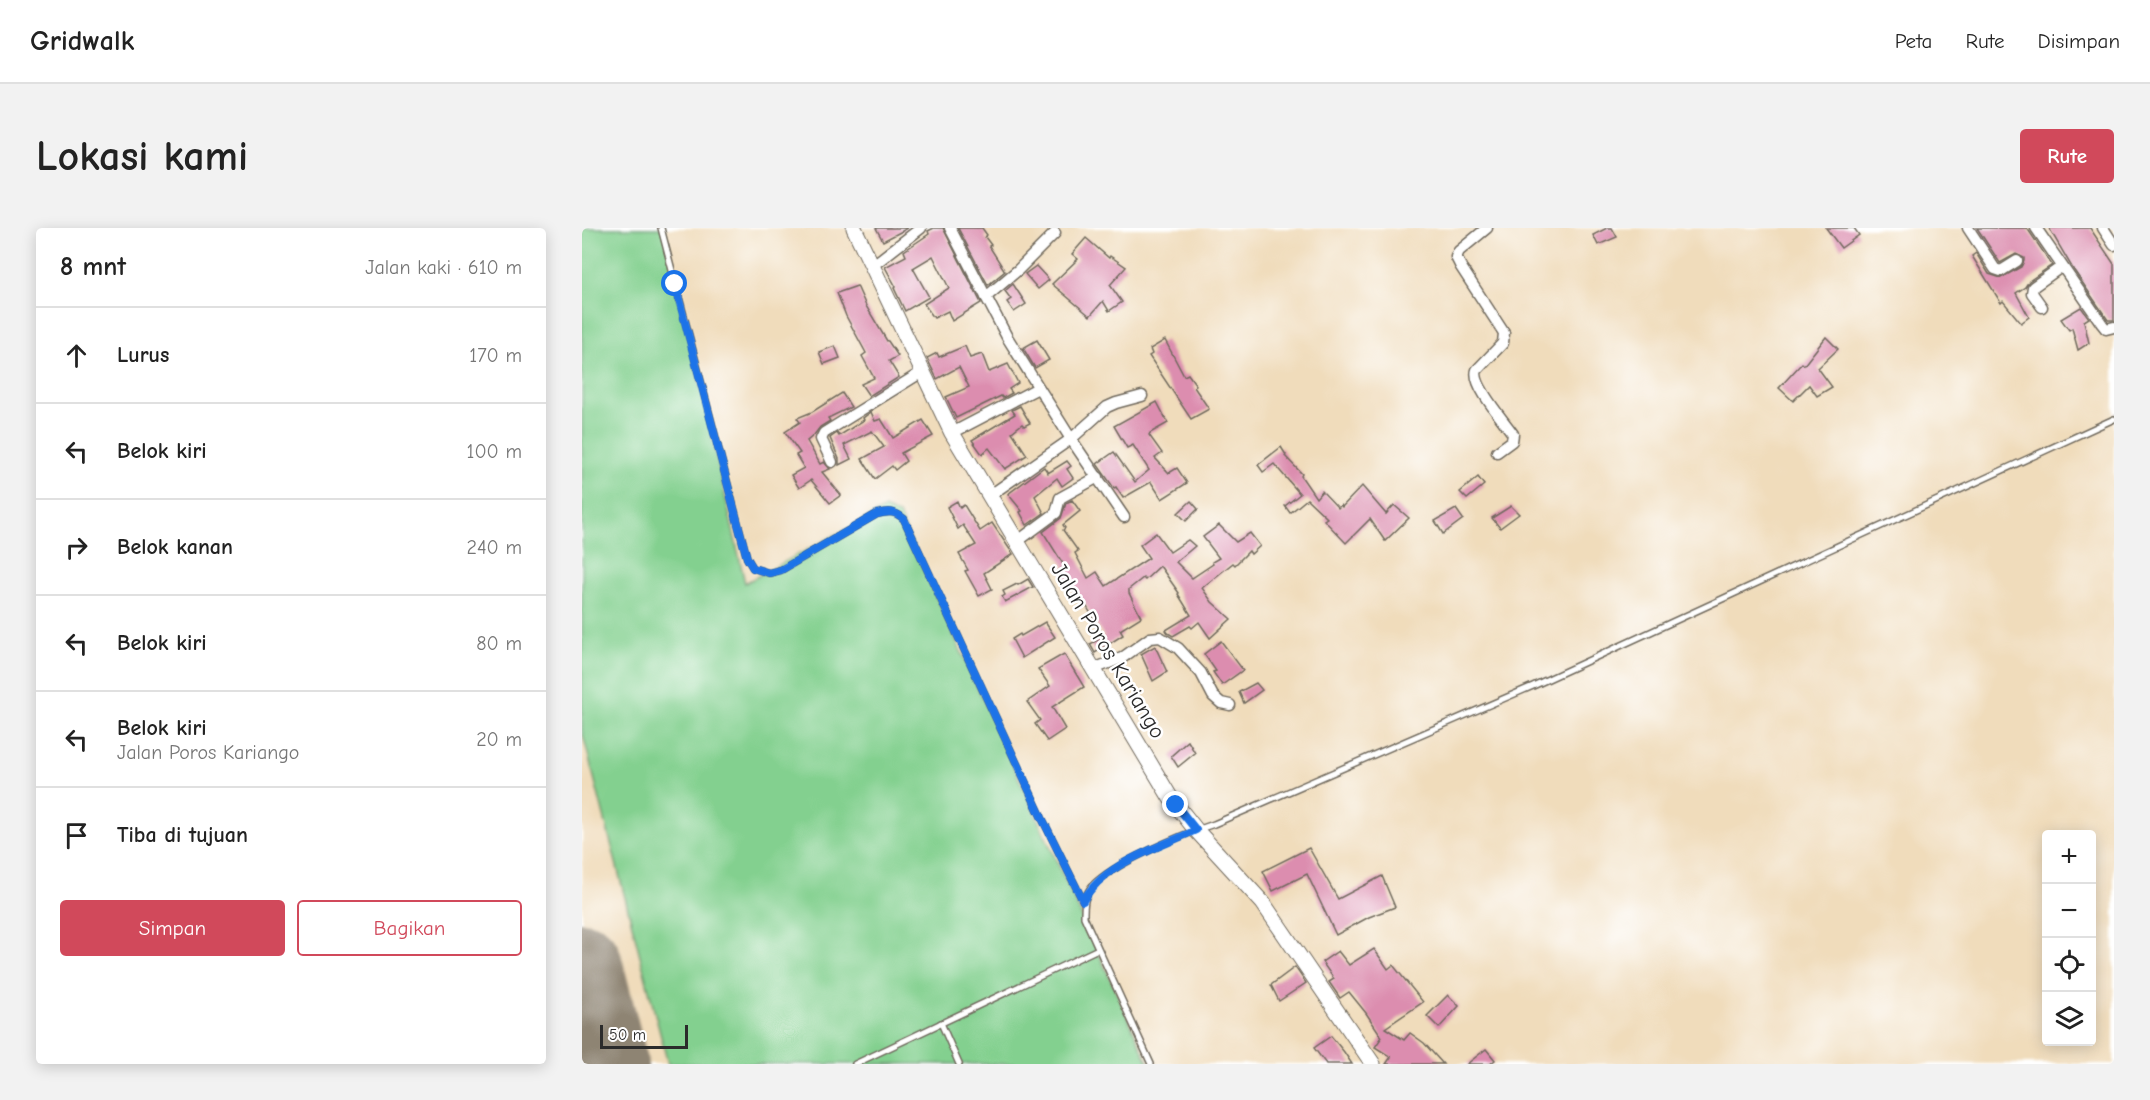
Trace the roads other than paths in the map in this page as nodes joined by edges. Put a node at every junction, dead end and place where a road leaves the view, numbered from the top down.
1 (661, 228) edge
2 (854, 228) edge
3 (921, 228) edge
4 (950, 228) edge
5 (1487, 228) edge
6 (1968, 228) edge
7 (2036, 228) edge
8 (2103, 228) edge
9 (1055, 233) dead end
10 (2114, 245) edge
11 (2017, 261) dead end
12 (872, 266) junction
13 (2061, 267) junction
14 (986, 297) junction
15 (2042, 307) dead end
16 (2114, 327) edge
17 (922, 372) junction
18 (1038, 388) junction
19 (1142, 396) dead end
20 (2114, 419) edge
21 (952, 433) junction
22 (1071, 439) junction
23 (1497, 452) dead end
24 (832, 462) dead end
25 (1098, 477) junction
26 (989, 496) junction
27 (1124, 517) dead end
28 (1017, 541) junction
29 (1093, 669) junction
30 (1230, 705) dead end
31 (1196, 830) junction
32 (1083, 901) junction
33 (1098, 949) junction
34 (941, 1023) junction
35 (855, 1064) edge
36 (959, 1064) edge
37 (1151, 1064) edge
38 (1373, 1064) edge

1 - 32 lane
2 - 12 main road, Jalan Poros Kariango
3 - 12 street
4 - 14 street
5 - 23 street
6 - 11 street
7 - 13 street
8 - 10 street
9 - 14 street
12 - 17 main road, Jalan Poros Kariango
13 - 15 street
13 - 16 street
14 - 18 street
17 - 21 main road, Jalan Poros Kariango
17 - 24 street
18 - 21 street
18 - 22 street
19 - 22 street
20 - 31 lane
21 - 26 main road, Jalan Poros Kariango
22 - 25 street
22 - 26 street
25 - 27 street
25 - 28 street
26 - 28 main road, Jalan Poros Kariango
28 - 29 main road, Jalan Poros Kariango
29 - 30 street
29 - 31 main road, Jalan Poros Kariango
31 - 32 lane
31 - 38 main road, Jalan Poros Kariango
32 - 33 lane
33 - 34 lane
33 - 37 lane
34 - 35 lane
34 - 36 lane

